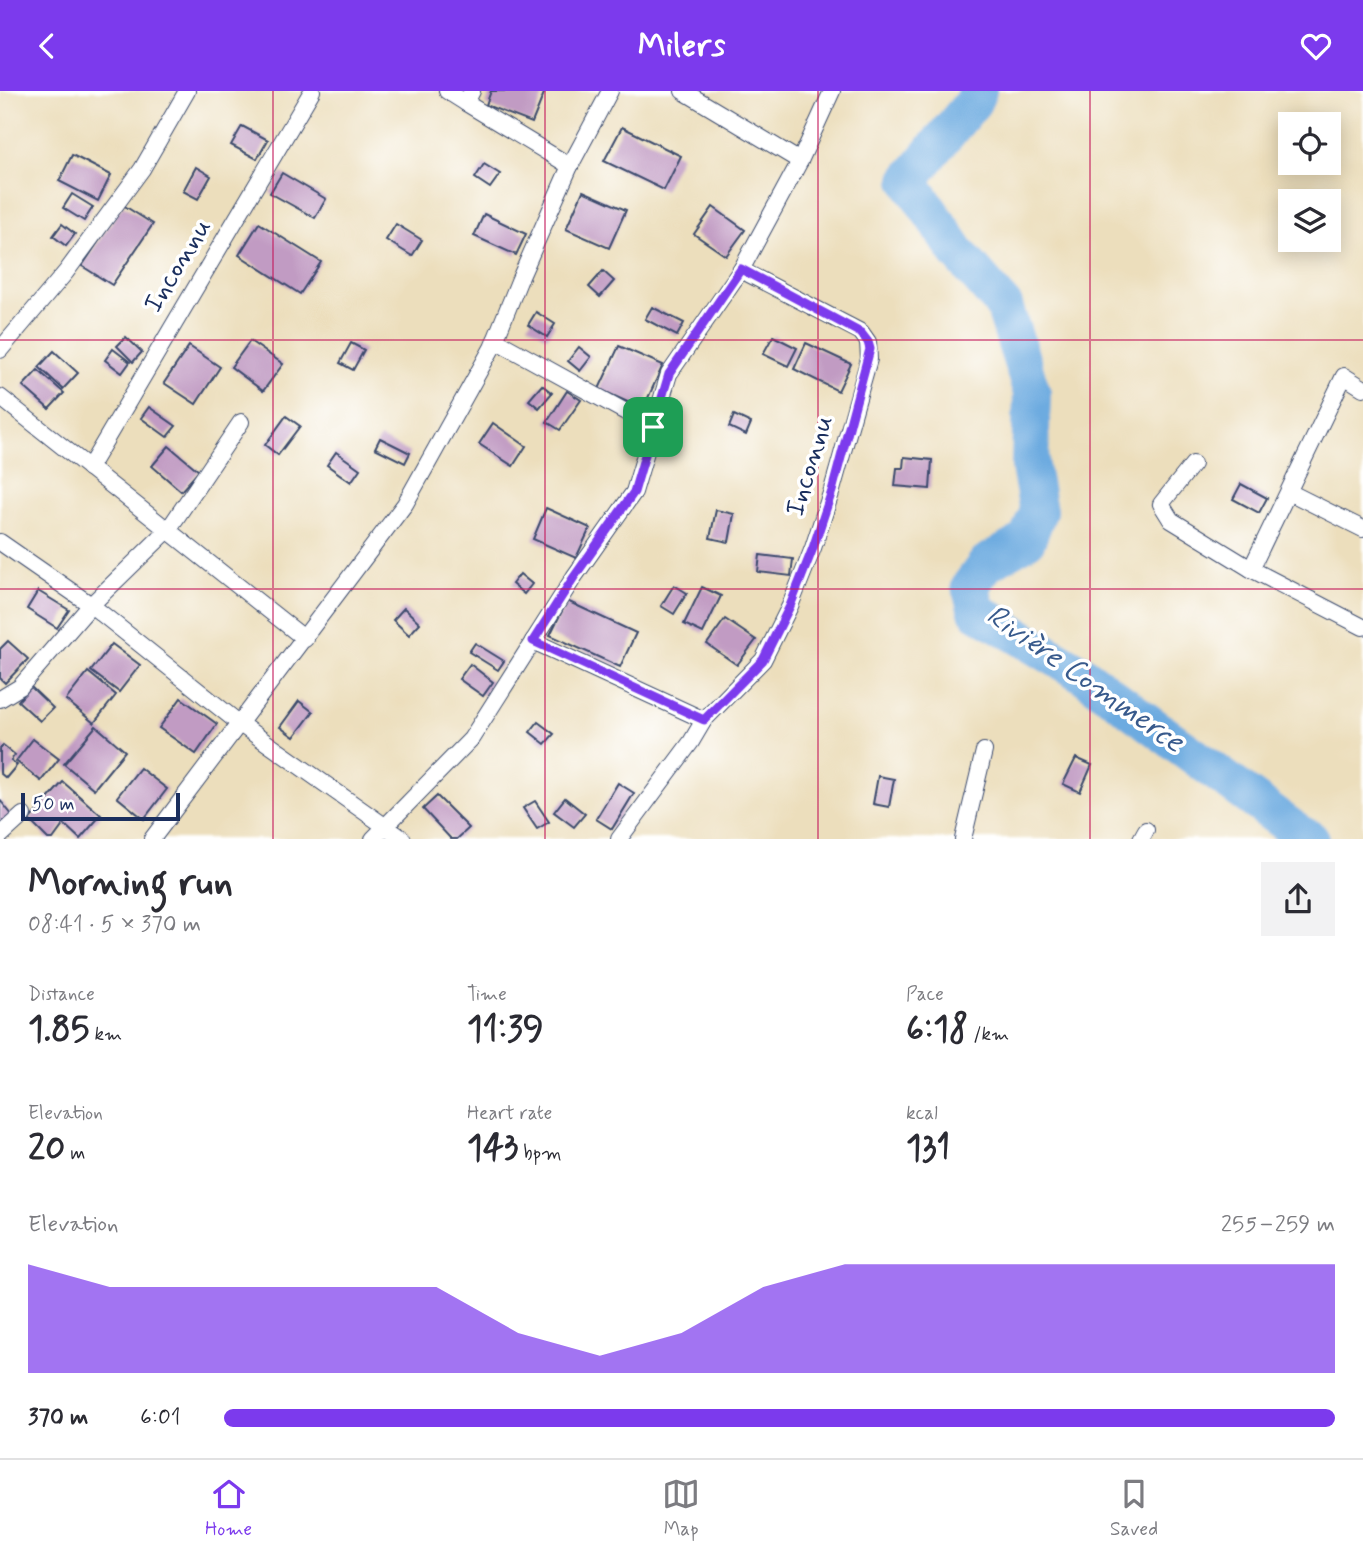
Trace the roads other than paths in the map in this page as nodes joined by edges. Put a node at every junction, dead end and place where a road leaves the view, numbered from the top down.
1 (187, 91) edge
2 (312, 91) edge
3 (447, 91) edge
4 (610, 91) edge
5 (683, 91) edge
6 (832, 91) edge
7 (469, 97) edge
8 (800, 161) junction
9 (570, 166) junction
10 (741, 269) junction
11 (495, 340) junction
12 (0, 350) edge
13 (1363, 388) edge
14 (0, 397) edge
15 (241, 422) dead end
16 (653, 427) junction
17 (1193, 464) dead end
18 (89, 468) junction
19 (1289, 492) junction
20 (1363, 529) edge
21 (168, 530) junction
22 (0, 542) edge
23 (1251, 569) junction
24 (91, 605) junction
25 (1363, 627) edge
26 (305, 639) junction
27 (533, 641) junction
28 (0, 699) edge
29 (704, 720) junction
30 (240, 724) junction
31 (984, 751) dead end
32 (23, 815) dead end
33 (378, 832) edge
34 (0, 836) edge
35 (152, 838) edge
36 (403, 838) edge
37 (619, 838) edge
38 (963, 838) edge

1 - 12 street
2 - 18 street, Inconnu
3 - 7 street
4 - 9 street
5 - 8 street
6 - 8 street
7 - 9 street
8 - 10 street
9 - 11 street
10 - 16 street
10 - 29 street, Inconnu
11 - 16 street
11 - 26 street
13 - 19 street
14 - 18 street
15 - 21 street
16 - 27 street
17 - 23 street
18 - 21 street
19 - 20 street
19 - 23 street
21 - 24 street
21 - 26 street
22 - 24 street
23 - 25 street
24 - 28 street
24 - 30 street
26 - 30 street
27 - 29 street
27 - 33 street
29 - 37 street, Inconnu
30 - 33 street
30 - 35 street
31 - 38 street
32 - 34 street
33 - 36 street

